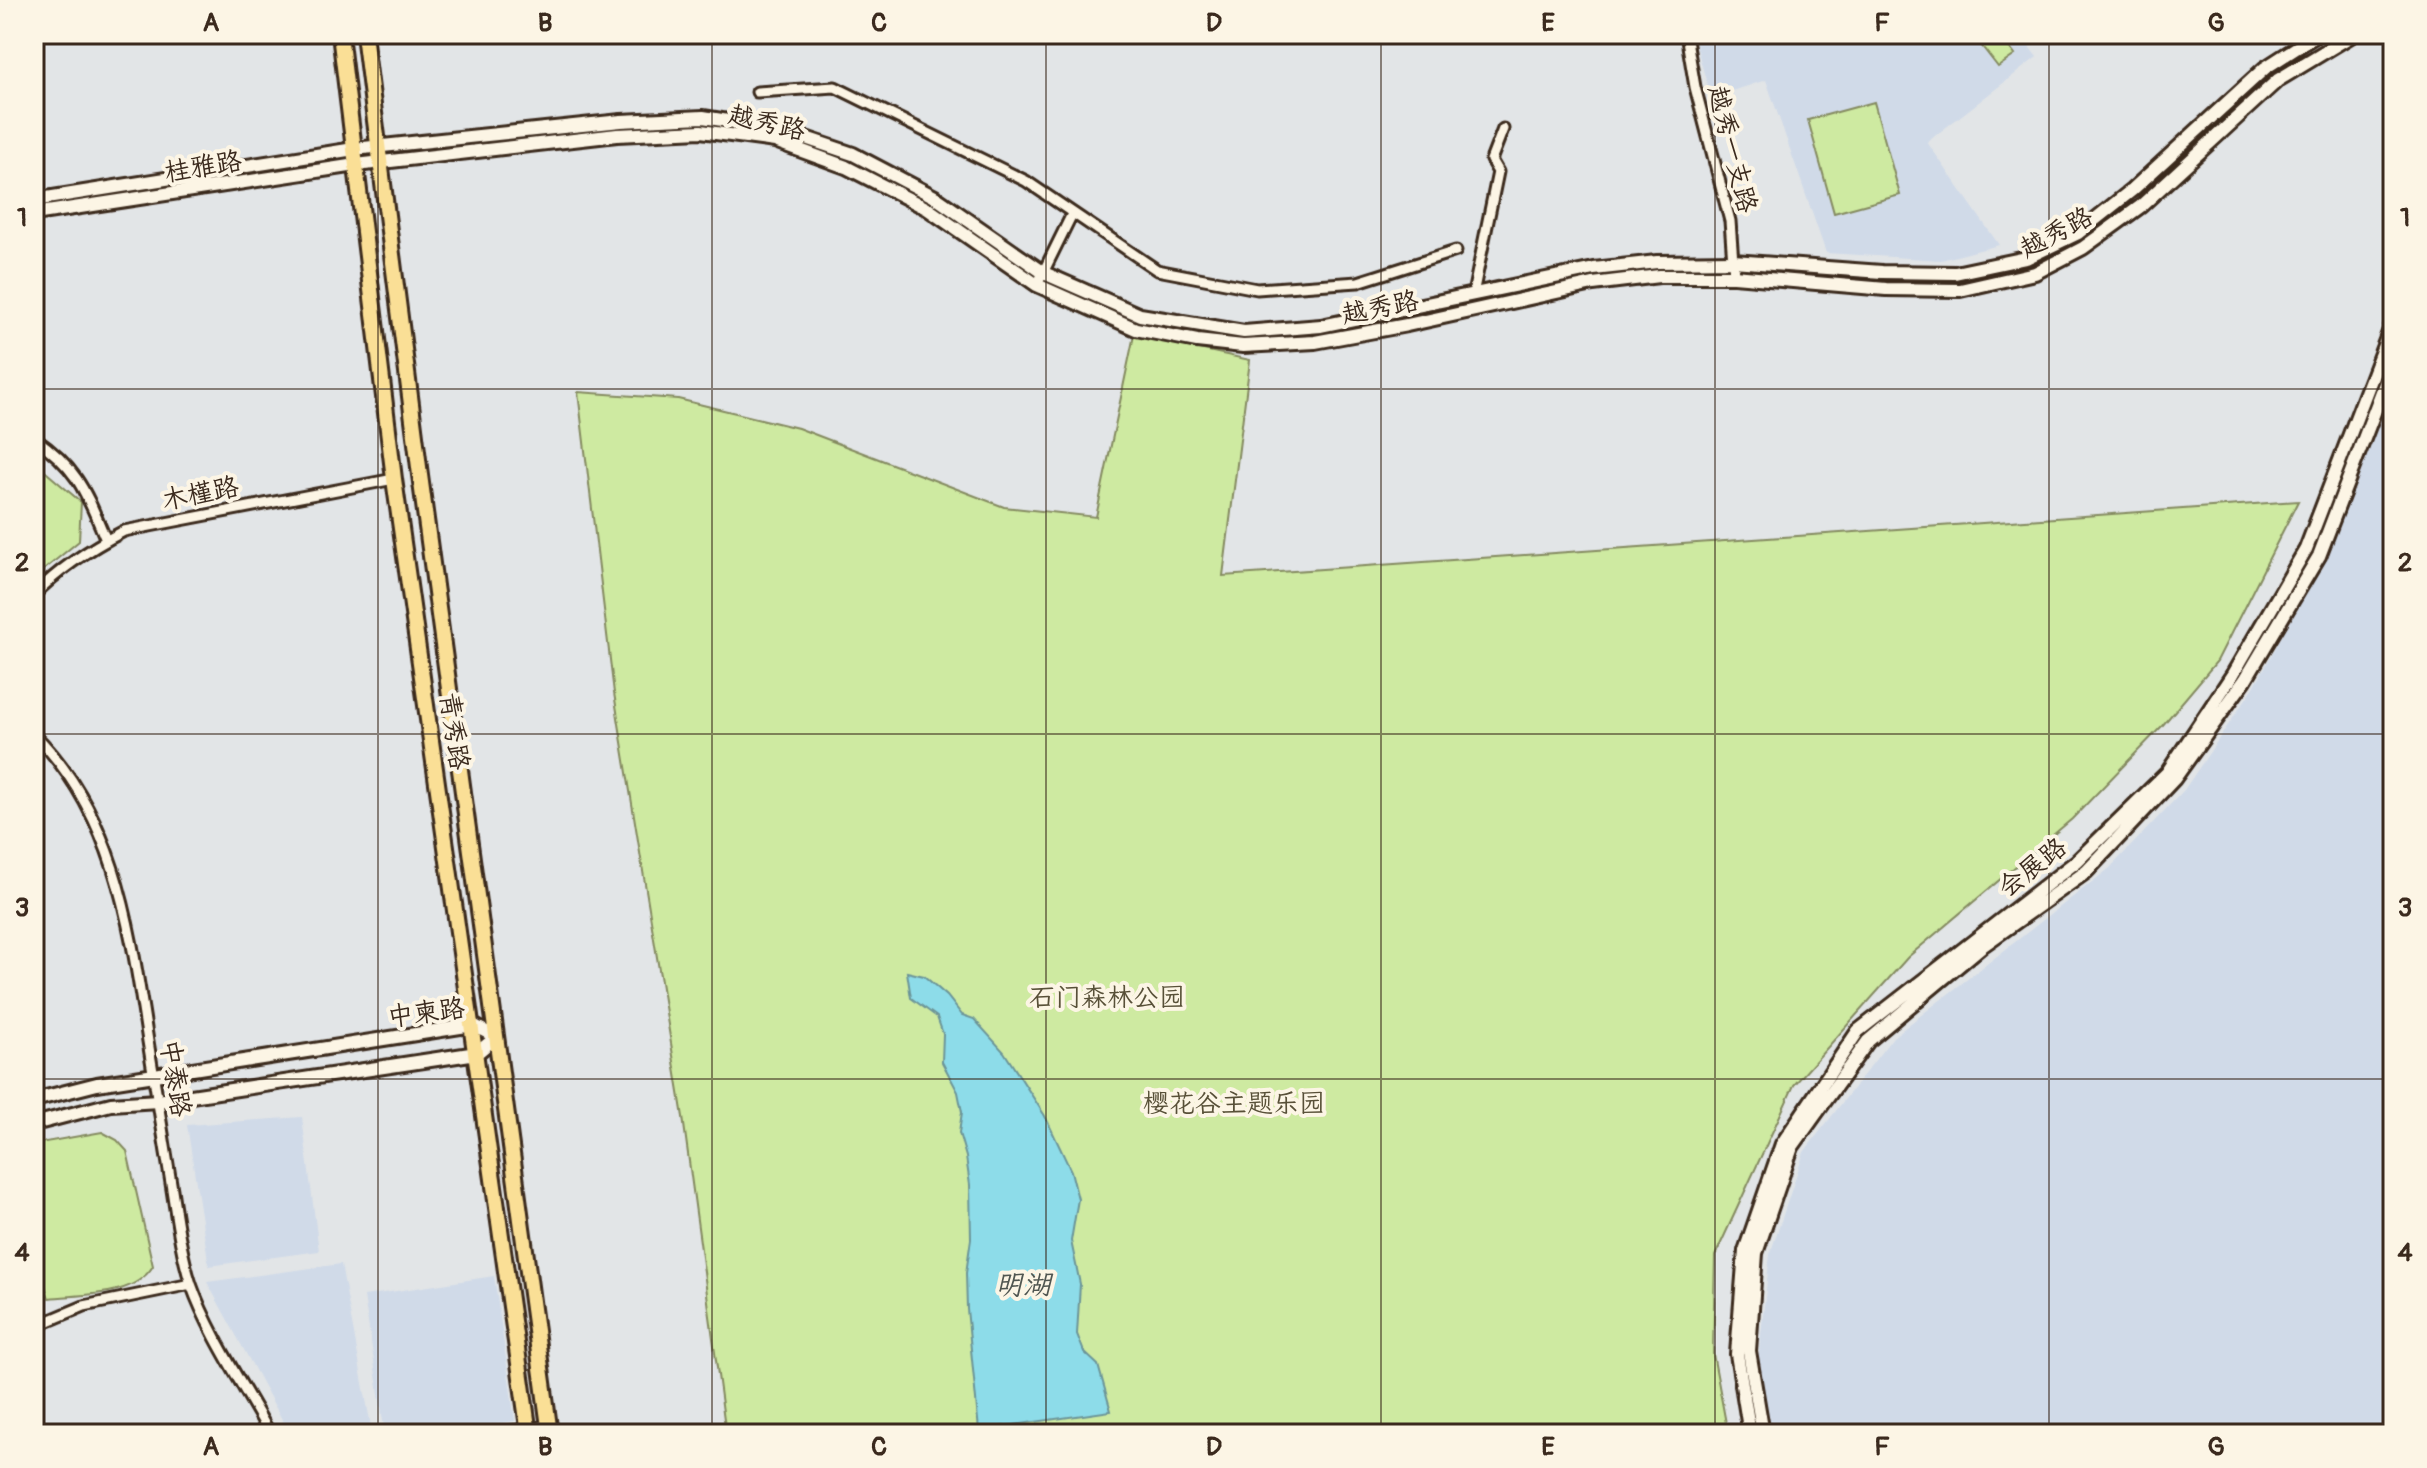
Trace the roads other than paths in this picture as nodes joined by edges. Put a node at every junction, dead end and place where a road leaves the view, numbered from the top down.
1 (340, 34) edge
2 (364, 34) edge
3 (1686, 34) edge
4 (2318, 34) edge
5 (2354, 34) edge
6 (757, 92) dead end
7 (1503, 129) dead end
8 (354, 149) junction
9 (378, 155) junction
10 (356, 165) junction
11 (34, 200) edge
12 (34, 214) edge
13 (1072, 214) junction
14 (1456, 251) dead end
15 (1733, 261) junction
16 (1044, 273) junction
17 (1734, 276) junction
18 (1037, 285) junction
19 (1473, 294) junction
20 (2393, 322) edge
21 (2393, 363) edge
22 (34, 438) edge
23 (394, 479) junction
24 (106, 540) junction
25 (34, 595) edge
26 (34, 734) edge
27 (473, 1025) junction
28 (496, 1037) junction
29 (477, 1053) junction
30 (154, 1076) junction
31 (34, 1100) edge
32 (158, 1101) junction
33 (34, 1124) edge
34 (191, 1284) junction
35 (34, 1324) edge
36 (549, 1430) edge
37 (529, 1431) edge
38 (270, 1434) edge
39 (491, 1434) edge
40 (1750, 1434) edge
41 (1763, 1434) edge

1 - 8 main road, 青秀路
2 - 9 main road, 青秀路
3 - 15 street, 越秀一支路
4 - 15 main road, 越秀路
5 - 17 main road, 越秀路
6 - 13 street
7 - 19 street
8 - 9 main road, 桂雅路
8 - 10 main road, 青秀路
8 - 11 main road, 桂雅路
9 - 10 main road, 桂雅路
9 - 16 main road, 越秀路
9 - 18 main road, 越秀路
9 - 28 main road, 青秀路
10 - 12 main road, 桂雅路
10 - 23 main road, 青秀路
13 - 14 street
13 - 16 street
15 - 17 street, 越秀一支路
15 - 19 main road, 越秀路
16 - 18 street
16 - 19 main road, 越秀路
17 - 18 main road, 越秀路
20 - 40 main road, 会展路
21 - 41 main road, 会展路
22 - 24 street
23 - 24 street, 木槿路
23 - 27 main road, 青秀路
24 - 25 street, 木槿路
26 - 30 street, 中泰路
27 - 28 main road, 中柬路
27 - 29 main road, 青秀路
27 - 30 main road, 中柬路
28 - 29 main road, 中柬路
28 - 36 main road, 青秀路
29 - 32 main road, 中柬路
29 - 37 main road, 青秀路
30 - 31 main road, 中柬路
30 - 32 street, 中泰路
32 - 33 main road, 中柬路
32 - 34 street, 中泰路
34 - 35 street
34 - 38 street, 中泰路
36 - 37 street
37 - 39 street

